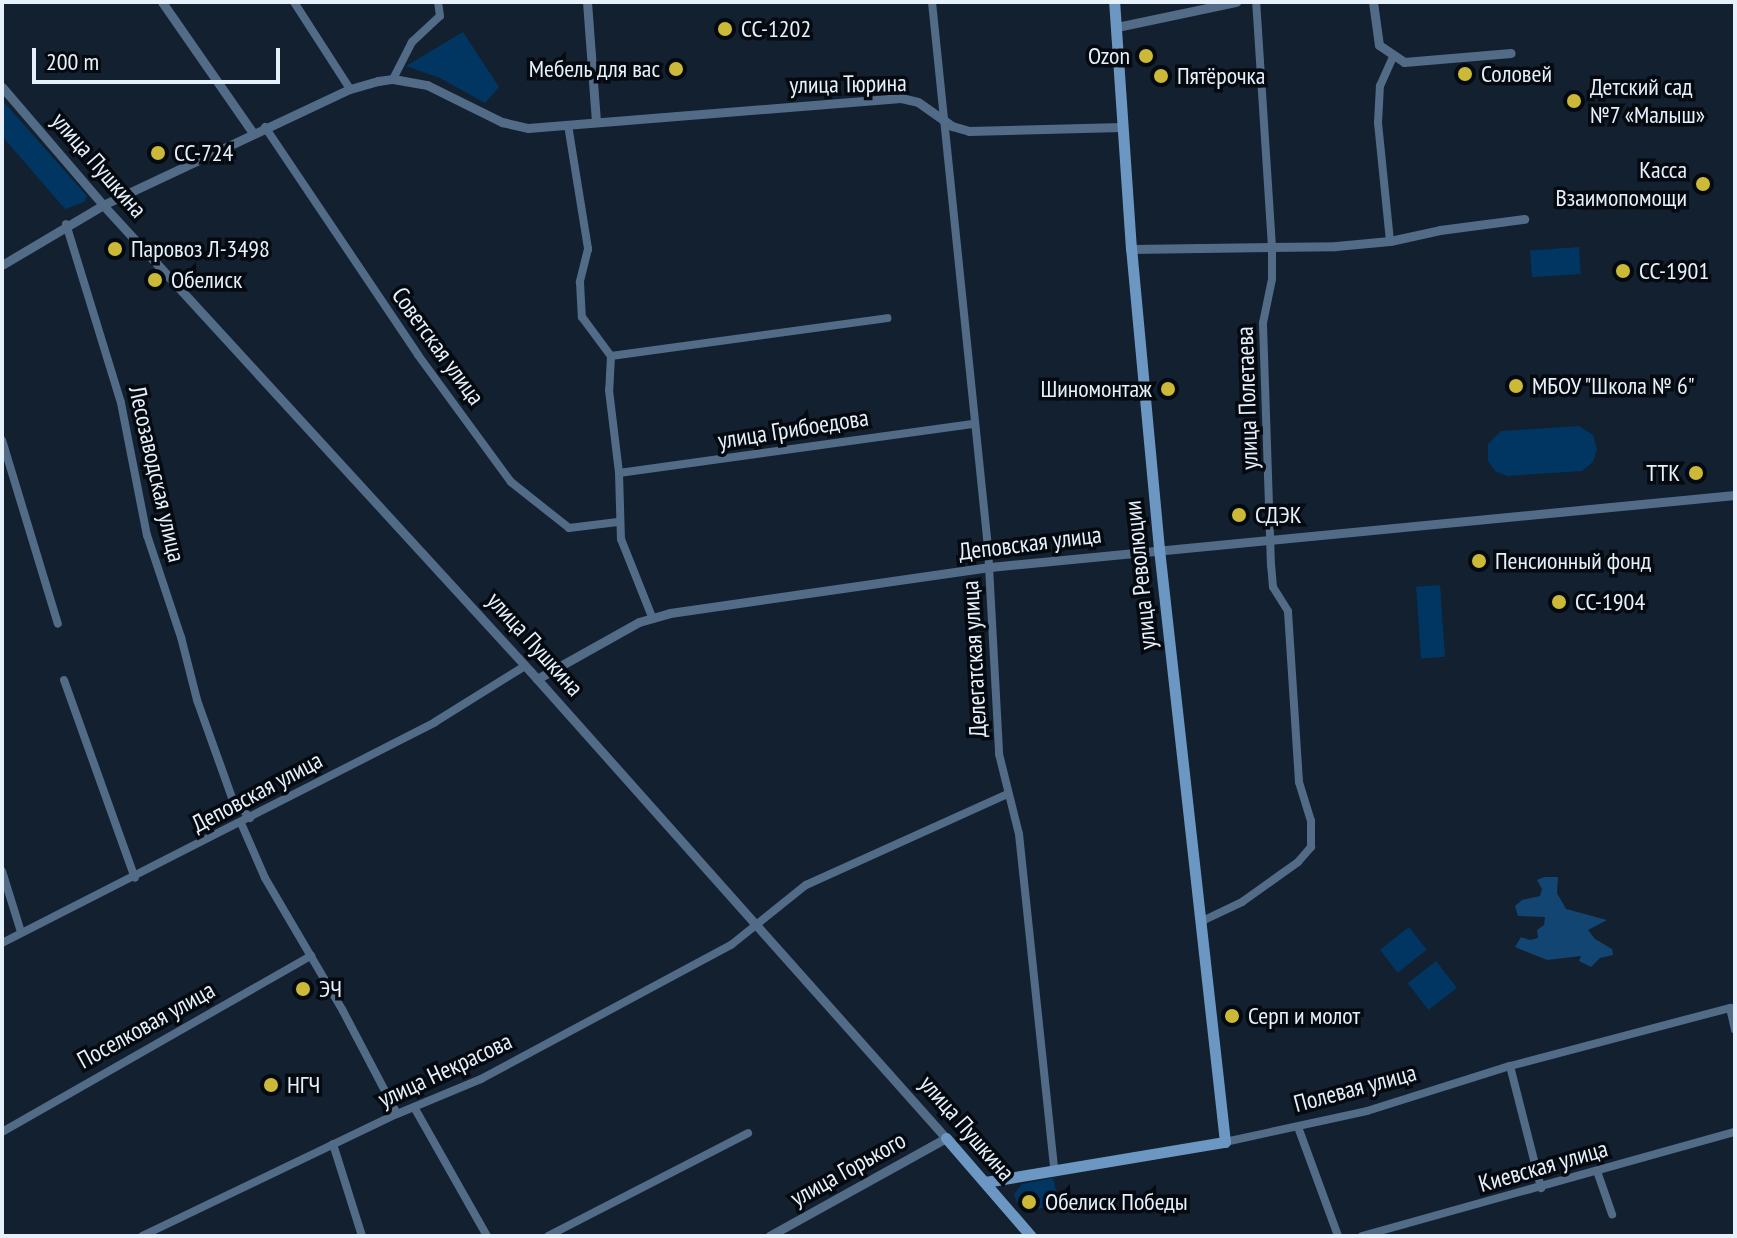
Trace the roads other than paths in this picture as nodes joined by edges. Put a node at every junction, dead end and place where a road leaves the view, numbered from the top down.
1 (162, 2) edge
2 (294, 2) edge
3 (587, 2) edge
4 (932, 2) edge
5 (1114, 2) edge
6 (1236, 2) edge
7 (1256, 2) edge
8 (1373, 2) edge
9 (439, 4) edge
10 (1117, 27) junction
11 (1511, 53) dead end
12 (1393, 57) junction
13 (393, 79) junction
14 (2, 87) edge
15 (350, 89) junction
16 (941, 118) junction
17 (596, 121) junction
18 (568, 125) junction
19 (265, 127) junction
20 (1122, 127) junction
21 (253, 133) junction
22 (103, 205) junction
23 (1524, 219) dead end
24 (66, 224) junction
25 (1390, 241) junction
26 (1272, 247) junction
27 (1131, 249) junction
28 (2, 265) edge
29 (887, 318) dead end
30 (611, 356) junction
31 (973, 424) junction
32 (2, 440) edge
33 (619, 473) junction
34 (1735, 495) edge
35 (618, 522) junction
36 (1272, 538) junction
37 (1159, 549) junction
38 (990, 567) junction
39 (652, 617) junction
40 (58, 624) dead end
41 (525, 666) junction
42 (537, 679) junction
43 (64, 680) dead end
44 (1008, 794) junction
45 (250, 818) junction
46 (241, 823) junction
47 (2, 871) edge
48 (135, 878) junction
49 (1200, 922) junction
50 (758, 926) junction
51 (21, 932) junction
52 (2, 943) edge
53 (311, 956) junction
54 (1735, 1029) edge
55 (1510, 1066) junction
56 (414, 1107) junction
57 (397, 1114) junction
58 (1298, 1127) junction
59 (2, 1132) edge
60 (1735, 1132) edge
61 (748, 1133) dead end
62 (946, 1138) junction
63 (1225, 1142) junction
64 (333, 1144) junction
65 (1054, 1169) junction
66 (1597, 1171) junction
67 (985, 1182) junction
68 (1541, 1188) junction
69 (1612, 1214) dead end
70 (142, 1236) edge
71 (362, 1236) edge
72 (487, 1236) edge
73 (548, 1236) edge
74 (769, 1236) edge
75 (1031, 1236) edge
76 (1338, 1236) edge
77 (1362, 1236) edge

1 - 21 street
2 - 15 street
3 - 17 street
4 - 16 street, Делегатская улица
5 - 10 main road, улица Революции
6 - 10 street
7 - 26 street, улица Полетаева
8 - 12 street
9 - 13 street
10 - 20 main road, улица Революции
11 - 12 street
12 - 25 street
13 - 15 street
13 - 18 street, улица Тюрина
14 - 22 street, улица Пушкина
15 - 19 street
16 - 17 street, улица Тюрина
16 - 20 street, улица Тюрина
16 - 31 street, Делегатская улица
17 - 18 street, улица Тюрина
18 - 30 street
19 - 21 street
19 - 35 street, Советская улица
20 - 27 main road, улица Революции
21 - 22 street
22 - 24 street
22 - 41 street, улица Пушкина
23 - 25 street
24 - 28 street
24 - 45 street, Лесозаводская улица
25 - 26 street
26 - 27 street
26 - 36 street, улица Полетаева
27 - 37 main road, улица Революции
29 - 30 street
30 - 33 street
31 - 33 street, улица Грибоедова
31 - 38 street, Делегатская улица
32 - 40 street
33 - 35 street
34 - 36 street, Деповская улица
35 - 39 street
36 - 37 street, Деповская улица
36 - 49 street, улица Полетаева
37 - 38 street, Деповская улица
37 - 49 main road, улица Революции
38 - 39 street, Деповская улица
38 - 44 street, Делегатская улица
39 - 42 street, Деповская улица
41 - 42 street, улица Пушкина
41 - 45 street, Деповская улица
42 - 50 street, улица Пушкина
43 - 48 street
44 - 50 street, улица Некрасова
44 - 65 street, Делегатская улица
45 - 46 street, Деповская улица
46 - 48 street, Деповская улица
46 - 53 street
47 - 51 street
48 - 51 street, Деповская улица
49 - 63 main road, улица Революции
50 - 56 street, улица Некрасова
50 - 62 street, улица Пушкина
51 - 52 street, Деповская улица
53 - 57 street
53 - 59 street, Поселковая улица
54 - 55 street, Полевая улица
55 - 58 street, Полевая улица
55 - 68 street
56 - 57 street, улица Некрасова
56 - 72 street
57 - 64 street, улица Некрасова
58 - 63 street, Полевая улица
58 - 76 street
60 - 66 street, Киевская улица
61 - 73 street
62 - 67 main road, улица Пушкина
62 - 74 street, улица Горького
63 - 65 main road, Полевая улица
64 - 70 street, улица Некрасова
64 - 71 street
65 - 67 main road, Полевая улица
66 - 68 street, Киевская улица
66 - 69 street
67 - 75 main road, улица Пушкина
68 - 77 street, Киевская улица

